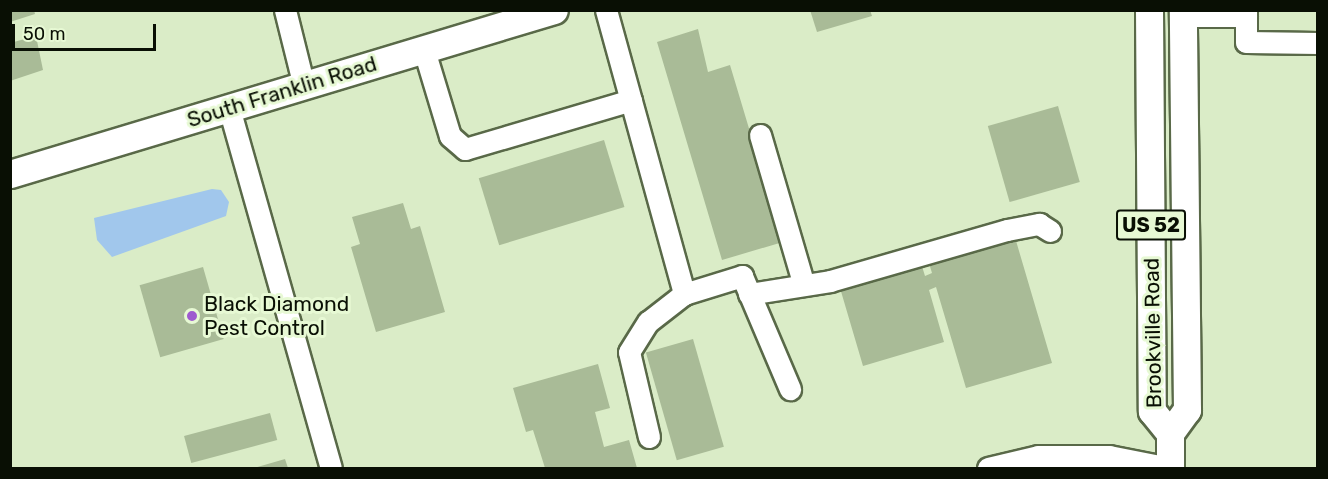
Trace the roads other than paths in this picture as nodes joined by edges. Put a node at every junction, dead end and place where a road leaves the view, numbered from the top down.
1 (285, 10) edge
2 (554, 10) edge
3 (606, 10) edge
4 (1149, 10) edge
5 (1183, 13) edge
6 (1246, 13) edge
7 (1317, 43) edge
8 (424, 50) junction
9 (304, 86) junction
10 (631, 100) junction
11 (229, 108) junction
12 (760, 135) dead end
13 (10, 174) edge
14 (1050, 231) dead end
15 (804, 285) junction
16 (684, 294) junction
17 (749, 294) junction
18 (790, 389) dead end
19 (1170, 433) junction
20 (649, 437) dead end
21 (331, 468) edge
22 (988, 468) edge
23 (1170, 468) edge

1 - 9 lane
2 - 8 main road, South Franklin Road
3 - 10 lane
4 - 19 main road, Brookville Road / US 52
5 - 6 lane
5 - 19 main road, Brookville Road / US 52
6 - 7 lane
8 - 9 main road, South Franklin Road
8 - 10 lane
9 - 11 main road, South Franklin Road
10 - 16 lane
11 - 13 main road, South Franklin Road
11 - 21 lane
12 - 15 lane
14 - 15 lane
15 - 17 lane
16 - 17 lane
16 - 20 lane
17 - 18 lane
19 - 23 main road, Brookville Road
22 - 23 lane

